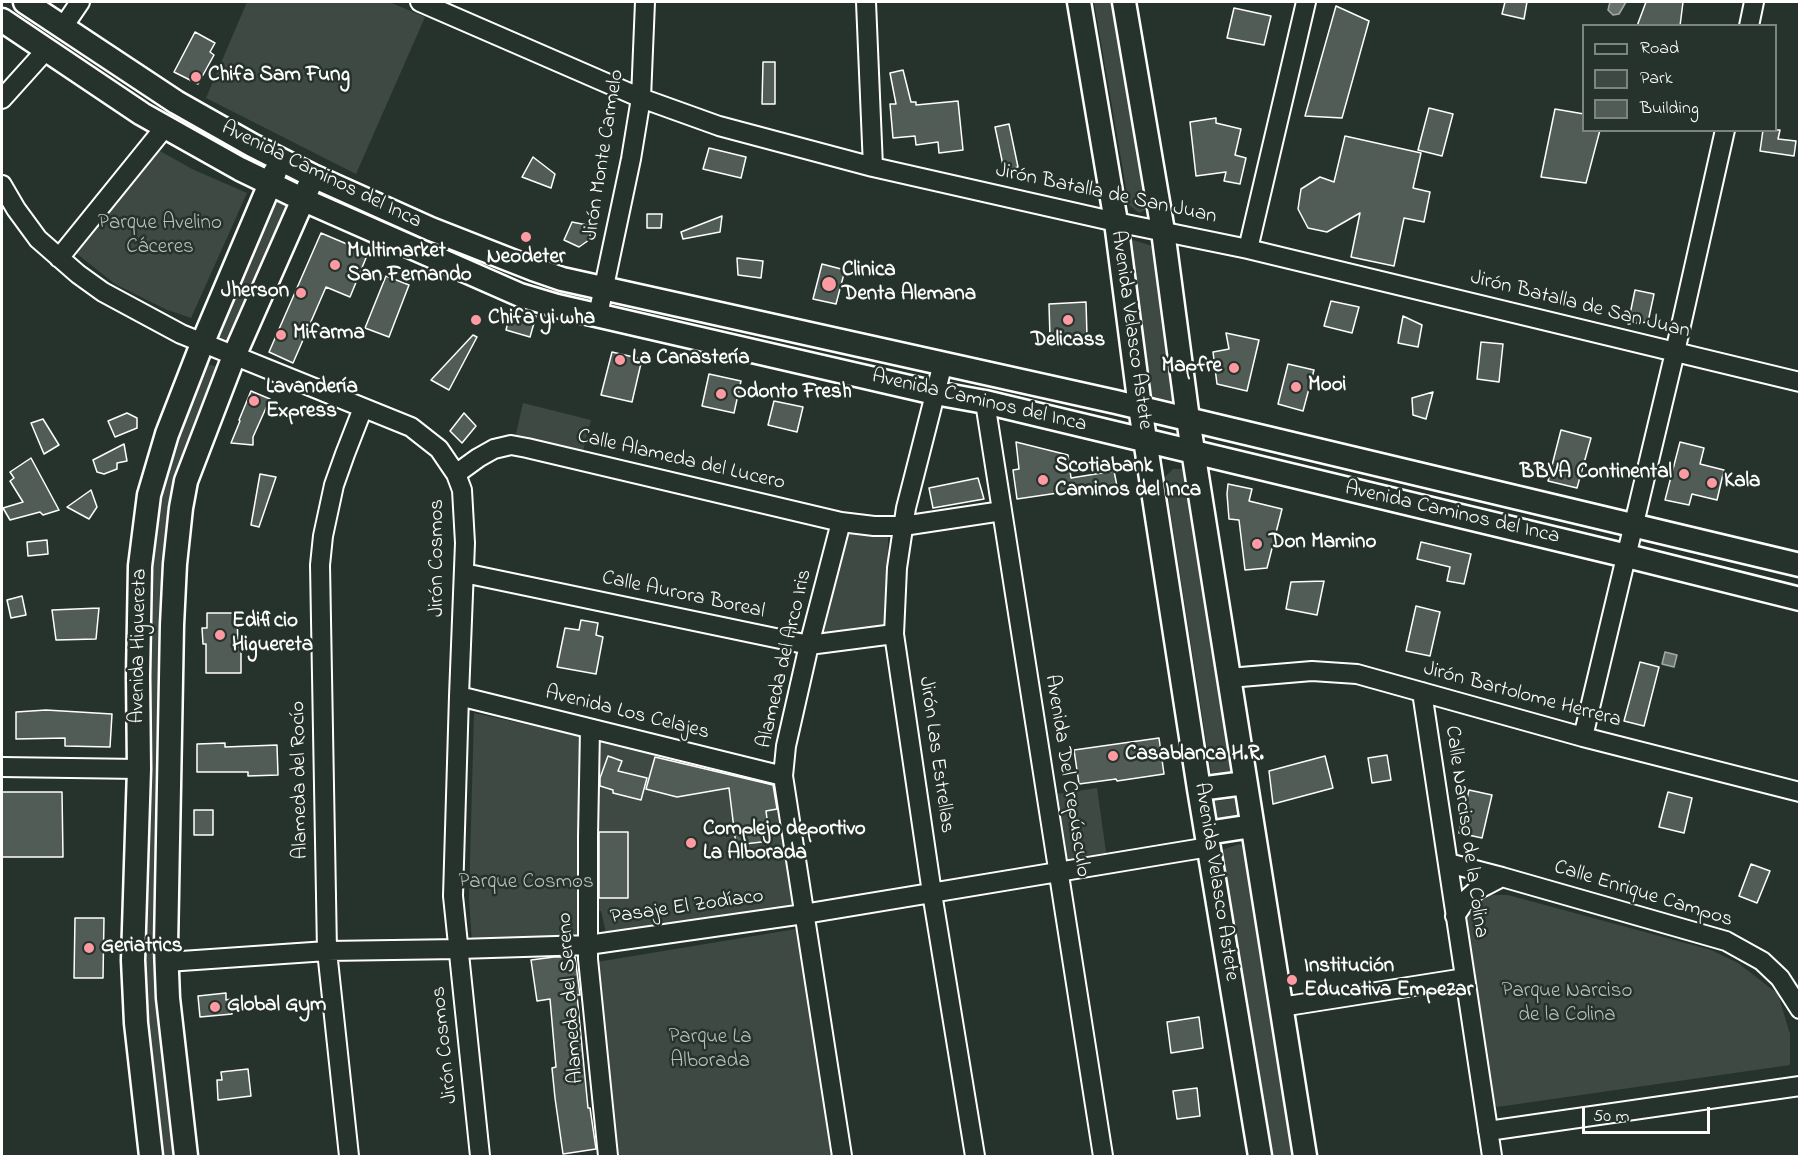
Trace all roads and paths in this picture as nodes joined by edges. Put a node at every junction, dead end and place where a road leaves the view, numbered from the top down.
1 (25, 2) edge
2 (80, 2) edge
3 (420, 2) edge
4 (645, 2) edge
5 (866, 2) edge
6 (1079, 2) edge
7 (1124, 2) edge
8 (1306, 2) edge
9 (1754, 2) edge
10 (2, 20) edge
11 (1749, 24) edge
12 (63, 27) junction
13 (47, 49) junction
14 (641, 98) junction
15 (2, 99) edge
16 (165, 127) junction
17 (1725, 132) edge
18 (280, 159) junction
19 (873, 166) junction
20 (313, 176) junction
21 (270, 184) junction
22 (2, 185) edge
23 (304, 200) junction
24 (1116, 222) junction
25 (1163, 231) junction
26 (1248, 249) junction
27 (59, 258) junction
28 (605, 288) junction
29 (598, 315) junction
30 (202, 344) junction
31 (1675, 352) junction
32 (234, 356) junction
33 (943, 363) junction
34 (1800, 382) edge
35 (935, 393) junction
36 (985, 402) junction
37 (1140, 407) junction
38 (363, 408) junction
39 (1188, 419) junction
40 (1145, 440) junction
41 (1194, 452) junction
42 (456, 474) junction
43 (1002, 511) junction
44 (841, 522) junction
45 (903, 526) junction
46 (1633, 526) junction
47 (1627, 555) junction
48 (1800, 565) edge
49 (464, 573) junction
50 (1800, 599) edge
51 (894, 634) junction
52 (809, 645) junction
53 (1229, 678) junction
54 (1422, 692) junction
55 (459, 696) junction
56 (590, 729) junction
57 (1583, 737) junction
58 (2, 767) edge
59 (139, 769) junction
60 (783, 776) junction
61 (1245, 783) junction
62 (1199, 789) junction
63 (1800, 792) edge
64 (1252, 826) junction
65 (1208, 840) junction
66 (1448, 863) junction
67 (1059, 872) junction
68 (1502, 877) junction
69 (932, 894) junction
70 (804, 914) junction
71 (1455, 916) junction
72 (588, 945) junction
73 (459, 949) junction
74 (327, 951) junction
75 (167, 962) junction
76 (1465, 978) junction
77 (1281, 1007) junction
78 (1800, 1009) edge
79 (1800, 1086) edge
80 (1488, 1131) junction
81 (152, 1156) edge
82 (186, 1156) edge
83 (349, 1156) edge
84 (480, 1156) edge
85 (608, 1156) edge
86 (842, 1156) edge
87 (975, 1156) edge
88 (1103, 1156) edge
89 (1260, 1156) edge
90 (1305, 1156) edge
91 (1492, 1156) edge

1 - 12 main road, Avenida Caminos del Inca
2 - 12 street
3 - 14 street, Jirón Batalla de San Juan
4 - 14 street, Jirón Monte Carmelo
5 - 19 street
6 - 24 main road, Avenida Velasco Astete
7 - 25 main road
8 - 26 street
9 - 11 street
10 - 13 main road, Avenida Caminos del Inca
12 - 18 main road, Avenida Caminos del Inca
13 - 15 street
13 - 16 main road, Avenida Caminos del Inca
14 - 19 street, Jirón Batalla de San Juan
14 - 28 street, Jirón Monte Carmelo
16 - 21 main road, Avenida Caminos del Inca
16 - 27 street
17 - 31 street
18 - 20 main road, Avenida Caminos del Inca
18 - 21 main road, Avenida Higuereta
19 - 24 street, Jirón Batalla de San Juan
20 - 23 main road, Avenida Higuereta
20 - 28 main road, Avenida Caminos del Inca
21 - 23 main road, Avenida Caminos del Inca
21 - 30 main road, Avenida Higuereta
22 - 27 street, Jirón Cosmos
23 - 29 main road, Avenida Caminos del Inca
23 - 32 main road, Avenida Higuereta
24 - 25 street, Jirón Batalla de San Juan
24 - 37 main road, Avenida Velasco Astete
25 - 26 street, Jirón Batalla de San Juan
25 - 39 main road
26 - 31 street, Jirón Batalla de San Juan
27 - 30 street, Jirón Cosmos
28 - 29 street, Jirón Monte Carmelo
28 - 33 main road, Avenida Caminos del Inca
29 - 35 main road, Avenida Caminos del Inca
30 - 32 street, Jirón Cosmos
30 - 59 main road, Avenida Higuereta
31 - 34 street, Jirón Batalla de San Juan
31 - 46 street
32 - 38 street, Jirón Cosmos
32 - 75 main road, Avenida Higuereta
33 - 35 street, Jirón Las Estrellas
33 - 37 main road, Avenida Caminos del Inca
35 - 36 main road, Avenida Caminos del Inca
35 - 45 street, Jirón Las Estrellas
36 - 40 main road, Avenida Caminos del Inca
36 - 43 street, Avenida Del Crepúsculo
37 - 39 main road, Avenida Caminos del Inca
37 - 40 main road, Avenida Velasco Astete
38 - 42 street, Jirón Cosmos
38 - 74 street, Alameda del Rocío
39 - 41 main road
39 - 46 main road, Avenida Caminos del Inca
40 - 41 main road, Avenida Caminos del Inca
40 - 62 main road, Avenida Velasco Astete
41 - 47 main road, Avenida Caminos del Inca
41 - 53 main road
42 - 44 street, Calle Alameda del Lucero
42 - 49 street, Jirón Cosmos
43 - 45 street, Calle Alameda del Lucero
43 - 67 street, Avenida Del Crepúsculo
44 - 45 street, Calle Alameda del Lucero
44 - 52 street, Alameda del Arco Iris
45 - 51 street, Jirón Las Estrellas
46 - 47 street
46 - 48 main road, Avenida Caminos del Inca
47 - 50 main road, Avenida Caminos del Inca
47 - 57 street
49 - 52 street, Calle Aurora Boreal
49 - 55 street, Jirón Cosmos
51 - 52 street, Calle Aurora Boreal
51 - 69 street, Jirón Las Estrellas
52 - 60 street, Alameda del Arco Iris
53 - 54 street, Jirón Bartolome Herrera
53 - 61 main road
54 - 57 street, Jirón Bartolome Herrera
54 - 66 street, Calle Narciso de la Colina
55 - 56 street, Avenida Los Celajes
55 - 73 street, Jirón Cosmos
56 - 60 street, Avenida Los Celajes
56 - 72 street, Alameda del Sereno
57 - 63 street, Jirón Bartolome Herrera
58 - 59 street
59 - 81 main road, Avenida Higuereta
60 - 70 street, Alameda del Arco Iris
61 - 62 main road
61 - 64 main road
62 - 65 main road, Avenida Velasco Astete
64 - 65 main road
64 - 77 main road
65 - 67 street, Pasaje El Zodíaco
65 - 89 main road, Avenida Velasco Astete
66 - 68 street, Calle Enrique Campos
66 - 71 street, Calle Narciso de la Colina
67 - 69 street, Pasaje El Zodíaco
67 - 88 street, Avenida Del Crepúsculo
68 - 71 street
68 - 78 street, Calle Enrique Campos
69 - 70 street, Pasaje El Zodíaco
69 - 87 street, Jirón Las Estrellas
70 - 72 street, Pasaje El Zodíaco
70 - 86 street, Alameda del Arco Iris
71 - 76 street, Calle Narciso de la Colina
72 - 73 street, Pasaje El Zodíaco
72 - 85 street, Alameda del Sereno
73 - 74 street, Pasaje El Zodíaco
73 - 84 street, Jirón Cosmos
74 - 75 street, Pasaje El Zodíaco
74 - 83 street, Alameda del Rocío
75 - 82 main road, Avenida Higuereta
76 - 77 street
76 - 80 street, Calle Narciso de la Colina
77 - 90 main road
79 - 80 street
80 - 91 street, Calle Narciso de la Colina

